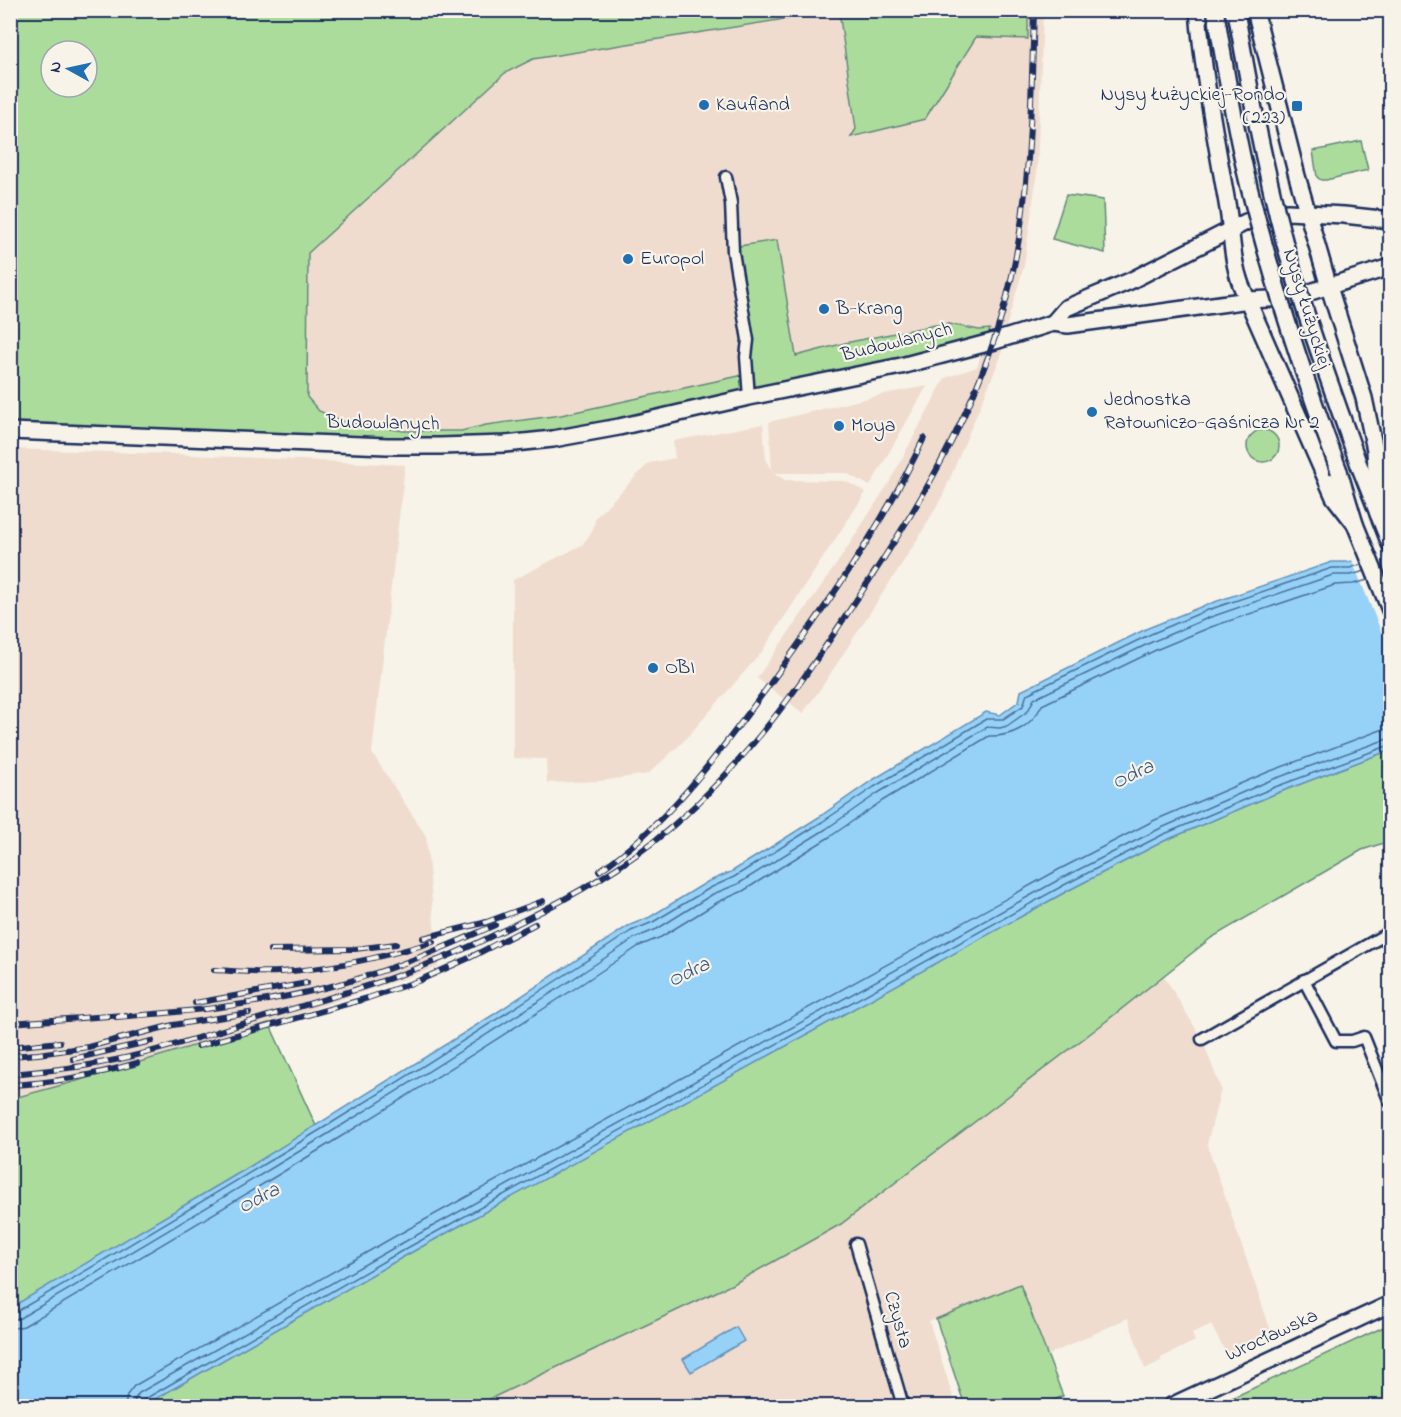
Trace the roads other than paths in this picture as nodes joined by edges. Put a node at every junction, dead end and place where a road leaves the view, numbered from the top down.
1 (1198, 10) edge
2 (1255, 10) edge
3 (1236, 14) edge
4 (1217, 18) edge
5 (726, 177) dead end
6 (1308, 213) junction
7 (1390, 220) edge
8 (1231, 229) junction
9 (1390, 267) edge
10 (1329, 287) junction
11 (1249, 300) junction
12 (1053, 322) junction
13 (749, 397) junction
14 (10, 431) edge
15 (1340, 494) junction
16 (1378, 514) junction
17 (1390, 544) edge
18 (1390, 610) edge
19 (1390, 932) edge
20 (1304, 980) junction
21 (1202, 1039) dead end
22 (1390, 1102) edge
23 (856, 1244) dead end
24 (1390, 1304) edge
25 (903, 1407) edge
26 (1171, 1407) edge

1 - 8 main road
2 - 6 main road
3 - 16 main road, Nysy Łużyckiej, bridge
4 - 15 main road, Nysy Łużyckiej, bridge
5 - 13 street
6 - 7 main road, Budowlanych
6 - 8 main road, Budowlanych
6 - 10 main road
8 - 11 main road
8 - 12 main road, Budowlanych
9 - 10 main road, Budowlanych
10 - 11 main road, Budowlanych
10 - 16 main road
11 - 12 main road, Budowlanych
11 - 15 main road
12 - 13 main road, Budowlanych
13 - 14 main road, Budowlanych
15 - 18 main road, Nysy Łużyckiej
16 - 17 main road, Nysy Łużyckiej
19 - 20 street
20 - 21 street
20 - 22 street
23 - 25 street, Czysta
24 - 26 main road, Wrocławska

